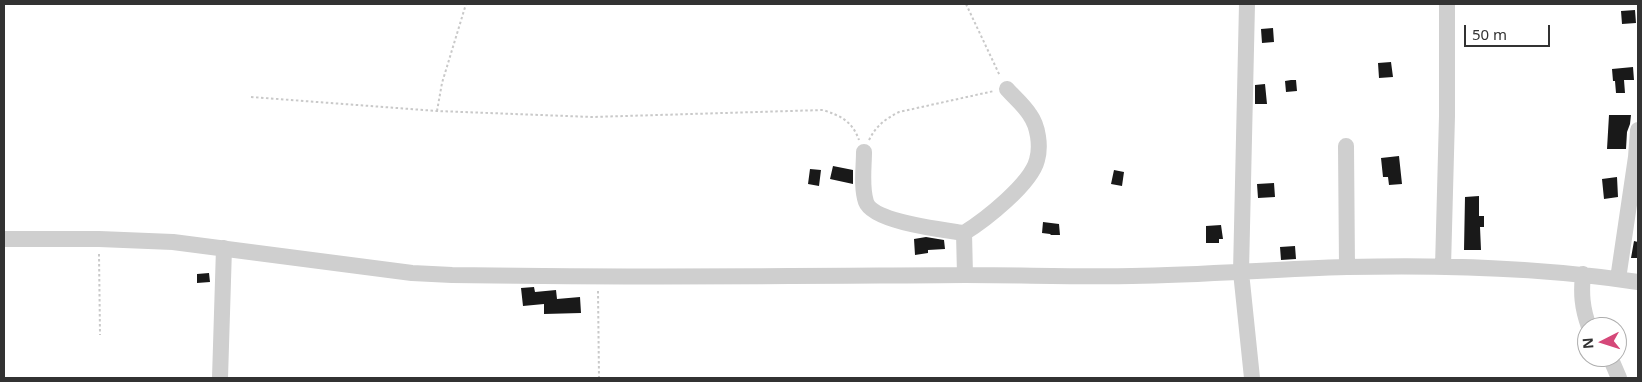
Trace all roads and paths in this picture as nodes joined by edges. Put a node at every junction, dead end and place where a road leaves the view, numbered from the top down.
1 (466, 4) edge
2 (966, 4) edge
3 (1247, 4) edge
4 (1447, 4) edge
5 (1007, 89) junction
6 (251, 97) dead end
7 (437, 111) junction
8 (1638, 130) edge
9 (1346, 146) dead end
10 (864, 152) junction
11 (964, 233) junction
12 (4, 239) edge
13 (99, 239) junction
14 (224, 248) junction
15 (1347, 267) junction
16 (1443, 267) junction
17 (1240, 272) junction
18 (1582, 274) junction
19 (965, 275) junction
20 (597, 276) junction
21 (1618, 279) junction
22 (1638, 282) edge
23 (1585, 317) edge
24 (100, 335) dead end
25 (220, 378) edge
26 (600, 378) edge
27 (1252, 378) edge

1 - 7 path
2 - 5 path
3 - 17 street
4 - 16 street
5 - 10 path
5 - 11 street
6 - 7 path
7 - 10 path
8 - 21 street
9 - 15 street
10 - 11 street
11 - 19 street
12 - 13 street
13 - 14 street
13 - 24 path
14 - 20 street
14 - 25 street
15 - 16 street
15 - 17 street
16 - 18 street
17 - 19 street
17 - 27 street
18 - 21 street
18 - 23 street
19 - 20 street
20 - 26 path
21 - 22 street

